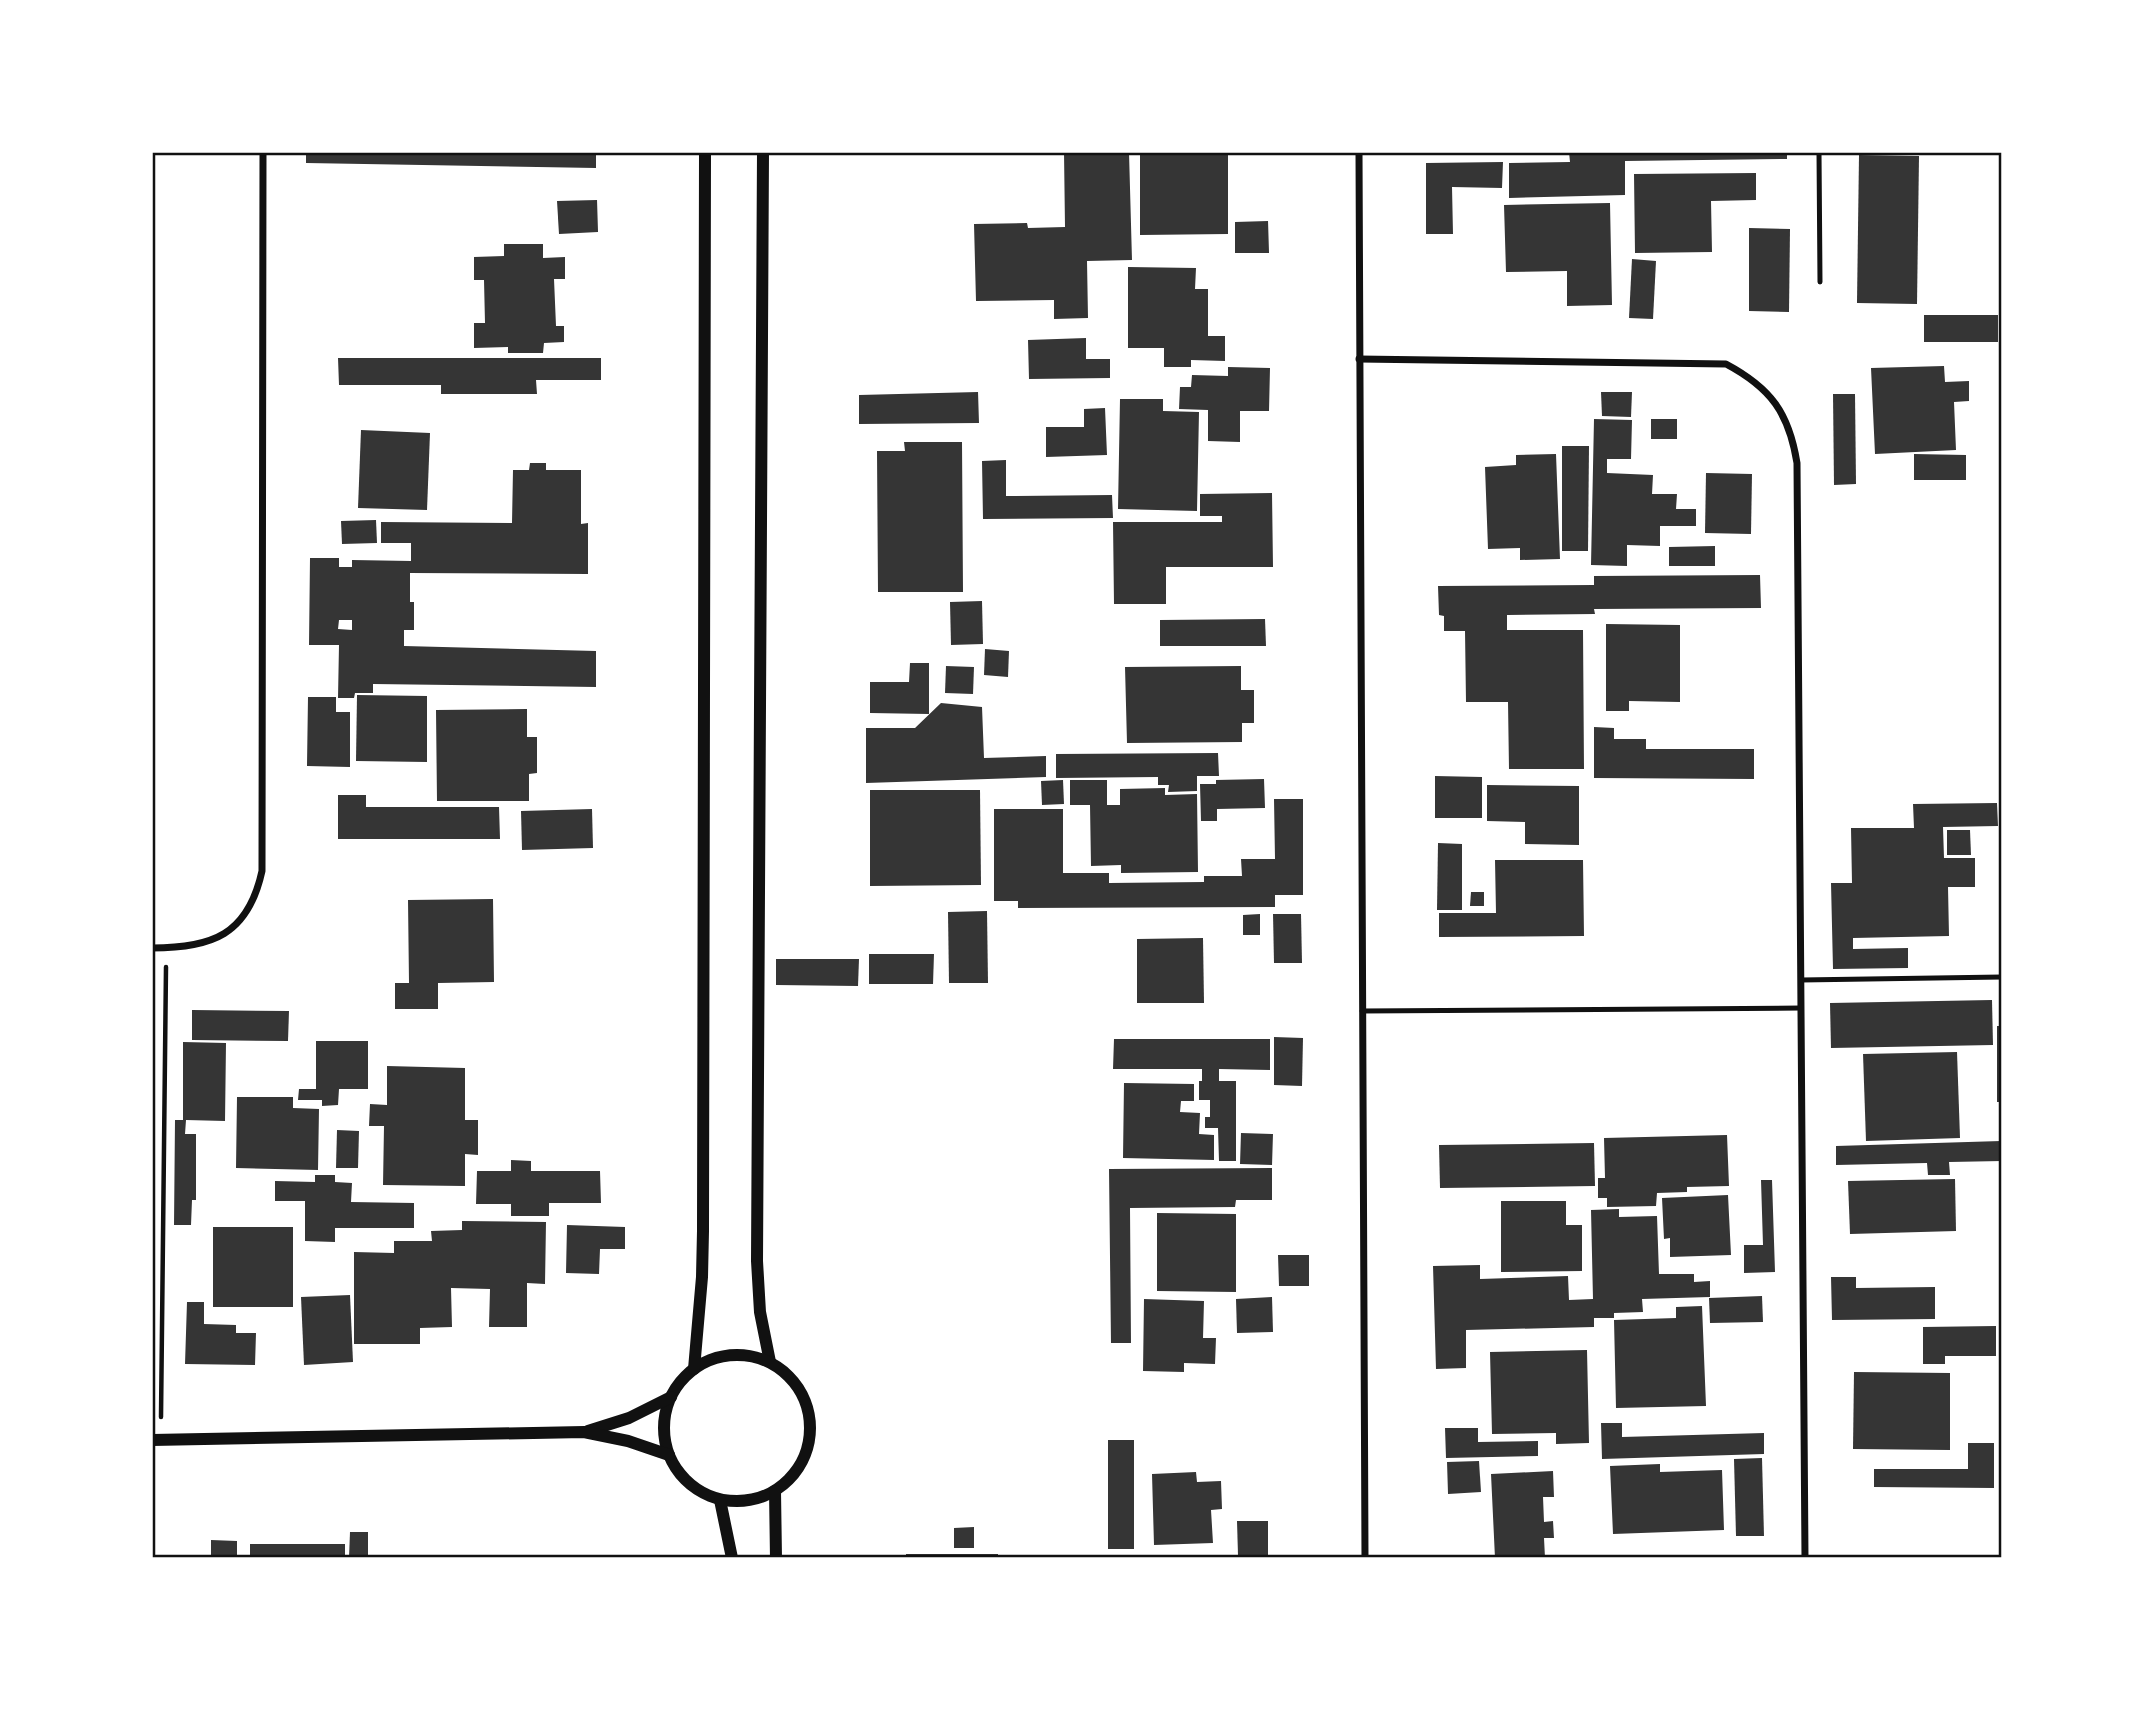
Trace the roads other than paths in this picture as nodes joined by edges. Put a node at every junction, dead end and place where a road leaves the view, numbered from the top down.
1 (263, 152) edge
2 (705, 152) edge
3 (763, 152) edge
4 (1359, 152) edge
5 (1819, 152) edge
6 (1820, 282) dead end
7 (1359, 359) junction
8 (152, 948) edge
9 (2002, 977) edge
10 (1801, 980) junction
11 (1801, 1008) junction
12 (1362, 1011) junction
13 (770, 1362) junction
14 (694, 1369) junction
15 (671, 1396) junction
16 (584, 1432) junction
17 (156, 1440) edge
18 (669, 1455) junction
19 (775, 1491) junction
20 (720, 1500) junction
21 (732, 1558) edge
22 (776, 1558) edge
23 (1365, 1558) edge
24 (1805, 1558) edge

1 - 8 street
2 - 14 street
3 - 13 street
4 - 7 street
5 - 6 lane
7 - 10 street
7 - 12 street
9 - 10 lane
10 - 11 street
11 - 12 lane
11 - 24 street
12 - 23 street
13 - 14 street
13 - 19 street
14 - 15 street
15 - 16 street
15 - 18 street
16 - 17 street
16 - 18 street
18 - 20 street
19 - 20 street
19 - 22 street
20 - 21 street

